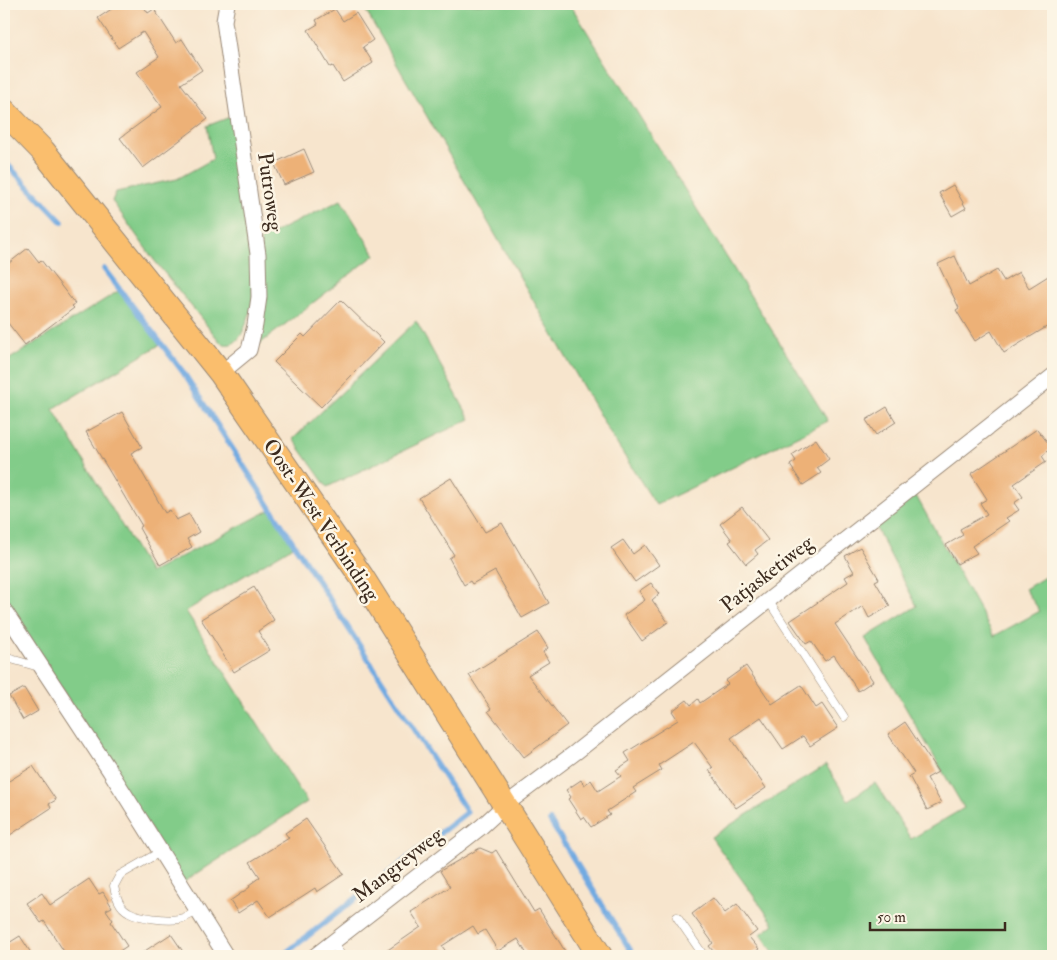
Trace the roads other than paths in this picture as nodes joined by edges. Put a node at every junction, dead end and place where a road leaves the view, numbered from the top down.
1 (227, 4) edge
2 (4, 111) edge
3 (221, 373) junction
4 (1053, 376) edge
5 (768, 600) junction
6 (4, 610) edge
7 (4, 657) edge
8 (41, 668) junction
9 (844, 716) dead end
10 (505, 805) junction
11 (160, 852) junction
12 (197, 911) junction
13 (678, 917) dead end
14 (332, 943) junction
15 (226, 956) edge
16 (315, 956) edge
17 (342, 956) edge
18 (600, 956) edge
19 (704, 956) edge

1 - 3 street, Putroweg
2 - 3 main road, Oost-West Verbinding
3 - 10 main road, Oost-West Verbinding
4 - 5 street, Patjasketiweg
5 - 9 lane
5 - 10 street, Patjasketiweg
6 - 8 street
7 - 8 lane
8 - 11 street
10 - 14 street, Mangreyweg
10 - 18 main road, Oost-West Verbinding
11 - 12 street
11 - 12 lane
12 - 15 street
13 - 19 lane
14 - 16 street, Mangreyweg
14 - 17 lane

